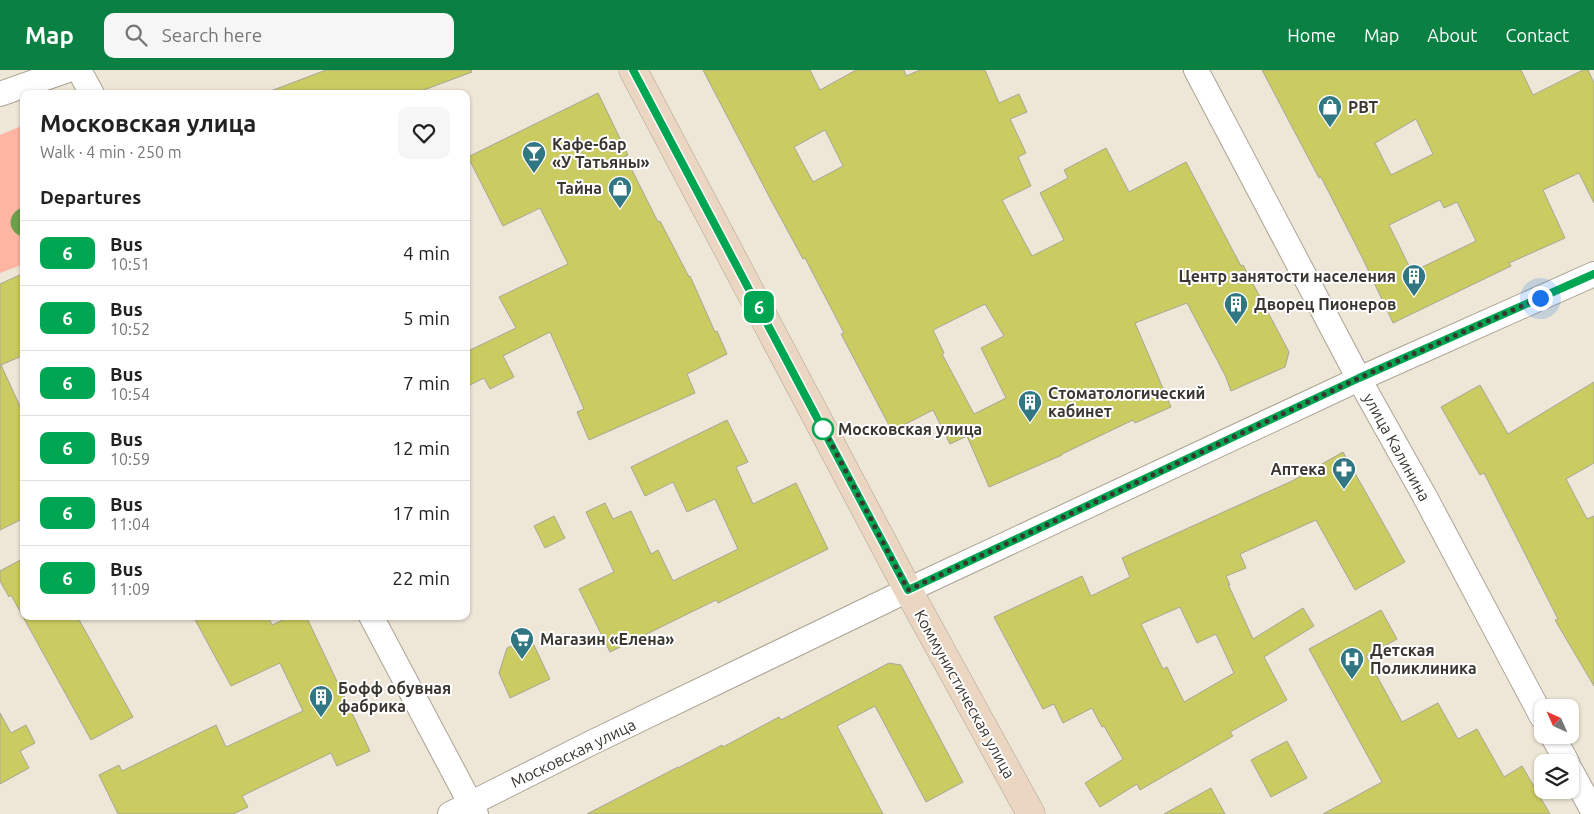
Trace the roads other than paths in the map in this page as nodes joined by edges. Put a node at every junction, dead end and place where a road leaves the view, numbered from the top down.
1 (68, 70) edge
2 (79, 70) edge
3 (633, 70) edge
4 (1196, 70) edge
5 (90, 90) edge
6 (0, 94) edge
7 (1594, 274) edge
8 (1359, 378) junction
9 (908, 590) junction
10 (373, 620) edge
11 (1534, 702) edge
12 (1579, 786) edge
13 (474, 809) edge
14 (450, 814) edge
15 (1031, 814) edge
16 (1594, 814) edge

1 - 6 street
2 - 5 street
3 - 9 main road, Коммунистическая улица
4 - 8 street, улица Калинина
7 - 8 street, Московская улица
8 - 9 street, Московская улица
8 - 11 street, улица Калинина
9 - 13 street, Московская улица
9 - 15 main road, Коммунистическая улица
10 - 13 street
12 - 16 street
13 - 14 street, Московская улица

